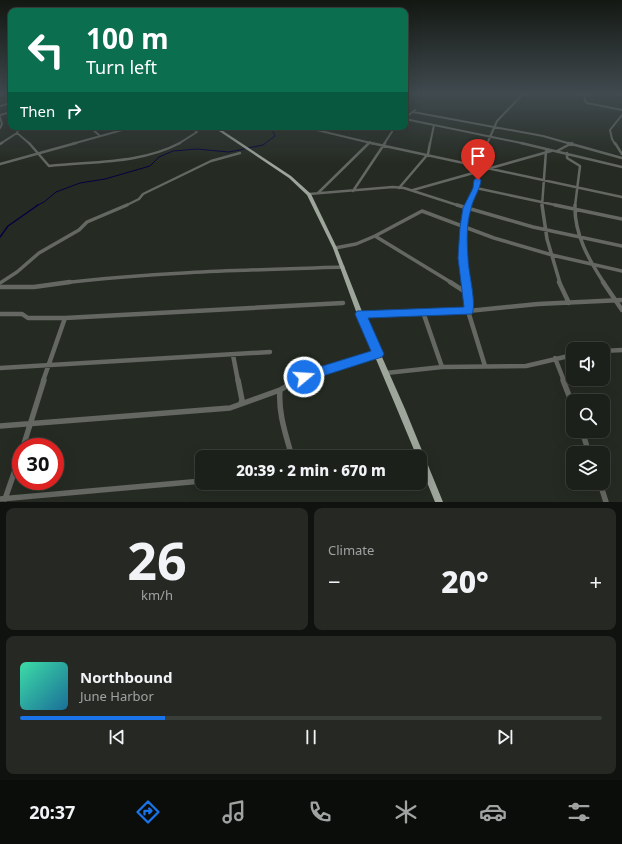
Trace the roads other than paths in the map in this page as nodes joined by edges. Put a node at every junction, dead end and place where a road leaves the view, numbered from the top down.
1 (0, 117) edge
2 (447, 117) edge
3 (501, 117) edge
4 (620, 117) edge
5 (408, 120) edge
6 (434, 125) junction
7 (495, 127) junction
8 (0, 128) edge
9 (18, 130) edge
10 (93, 130) edge
11 (121, 130) edge
12 (195, 130) edge
13 (317, 130) edge
14 (393, 130) edge
15 (222, 131) edge
16 (17, 133) junction
17 (100, 136) junction
18 (489, 137) junction
19 (370, 142) junction
20 (572, 143) junction
21 (0, 144) edge
22 (384, 145) junction
23 (557, 151) junction
24 (546, 152) junction
25 (38, 153) junction
26 (240, 153) dead end
27 (567, 153) junction
28 (428, 154) junction
29 (622, 154) edge
30 (622, 158) edge
31 (0, 164) edge
32 (479, 166) junction
33 (622, 167) edge
34 (490, 168) junction
35 (479, 172) junction
36 (543, 180) junction
37 (578, 187) junction
38 (399, 188) junction
39 (476, 188) junction
40 (412, 190) junction
41 (353, 191) junction
42 (309, 194) junction
43 (318, 194) junction
44 (622, 197) edge
45 (542, 202) junction
46 (467, 208) junction
47 (575, 209) junction
48 (622, 219) edge
49 (464, 227) junction
50 (546, 230) junction
51 (375, 236) junction
52 (580, 237) junction
53 (622, 246) edge
54 (335, 248) junction
55 (552, 255) junction
56 (591, 265) junction
57 (343, 267) junction
58 (622, 271) edge
59 (0, 283) edge
60 (0, 287) edge
61 (467, 293) junction
62 (615, 300) junction
63 (622, 300) edge
64 (569, 302) junction
65 (343, 303) dead end
66 (622, 310) edge
67 (468, 311) junction
68 (423, 312) junction
69 (0, 314) edge
70 (360, 314) junction
71 (65, 318) junction
72 (622, 350) edge
73 (610, 351) edge
74 (270, 352) dead end
75 (233, 354) junction
76 (378, 354) junction
77 (566, 356) edge
78 (555, 358) junction
79 (48, 366) junction
80 (485, 366) junction
81 (442, 367) junction
82 (0, 368) edge
83 (386, 373) junction
84 (280, 390) junction
85 (568, 394) edge
86 (241, 403) junction
87 (31, 423) junction
88 (0, 426) edge
89 (26, 438) edge
90 (290, 450) edge
91 (415, 450) edge
92 (12, 476) edge
93 (427, 477) edge
94 (195, 482) edge
95 (602, 490) edge
96 (3, 499) edge
97 (439, 502) edge
98 (606, 502) edge

1 - 8 street
2 - 7 street
3 - 7 street
4 - 29 street
5 - 6 street
6 - 18 street
6 - 28 street
7 - 18 street
7 - 20 street
9 - 16 street
10 - 17 street
11 - 17 street
12 - 25 street
13 - 19 street
14 - 22 street
15 - 42 main road
16 - 21 street
16 - 25 street
17 - 25 street
18 - 23 street
18 - 32 street
19 - 22 street
19 - 43 street
20 - 23 street
20 - 30 street
22 - 28 street
22 - 41 street
23 - 24 street
23 - 27 street
24 - 34 street
24 - 36 street
25 - 31 street
26 - 59 street
27 - 33 street
27 - 37 street
28 - 32 street
28 - 38 street
32 - 34 street
32 - 35 street
34 - 35 street
34 - 36 street
35 - 39 street
35 - 40 street
36 - 37 street
36 - 45 street
37 - 44 street
37 - 47 street
38 - 40 street
38 - 41 street
39 - 45 street
39 - 46 street
40 - 46 street
41 - 43 street
42 - 43 street
42 - 54 main road
45 - 47 street
45 - 50 street
46 - 49 street
46 - 50 street
47 - 48 street
47 - 52 street
49 - 51 street
49 - 55 street
49 - 61 street
50 - 52 street
50 - 55 street
51 - 54 street
51 - 61 street
52 - 53 street
52 - 56 street
54 - 57 main road
55 - 56 street
55 - 64 street
56 - 58 street
56 - 62 street
57 - 60 street
57 - 70 main road
61 - 67 street
62 - 63 street
62 - 64 street
62 - 66 street
64 - 67 street
65 - 71 street
67 - 68 street
67 - 80 street
68 - 70 street
68 - 81 street
69 - 71 street
70 - 76 main road
71 - 79 street
72 - 73 street
74 - 75 street
75 - 79 street
75 - 86 street
76 - 83 main road
76 - 84 street
77 - 78 street
78 - 80 street
78 - 85 street
79 - 82 street
79 - 87 street
80 - 81 street
81 - 83 street
83 - 91 main road
84 - 86 street
84 - 90 street
86 - 87 street
87 - 88 street
87 - 89 street
92 - 96 street
93 - 97 main road
94 - 96 street
95 - 98 street

